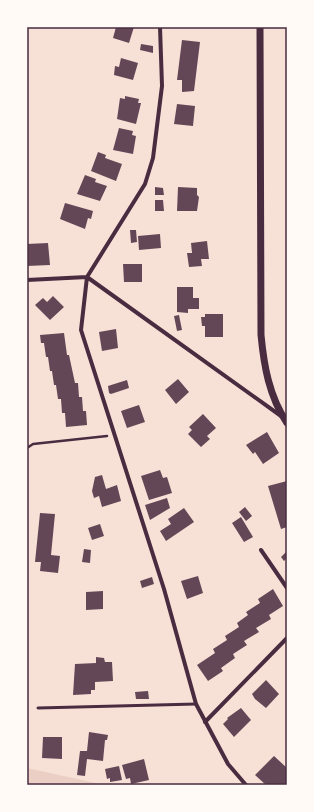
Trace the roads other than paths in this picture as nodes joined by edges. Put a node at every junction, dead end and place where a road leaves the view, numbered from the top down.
1 (160, 27) edge
2 (260, 27) edge
3 (87, 277) junction
4 (27, 280) edge
5 (286, 421) edge
6 (261, 550) dead end
7 (287, 588) edge
8 (287, 638) edge
9 (196, 704) junction
10 (38, 708) dead end
11 (205, 722) junction
12 (246, 785) edge

1 - 3 street
2 - 5 street
3 - 4 street
3 - 5 street
3 - 9 street
6 - 7 street
8 - 11 street
9 - 10 lane
9 - 11 street
11 - 12 street

